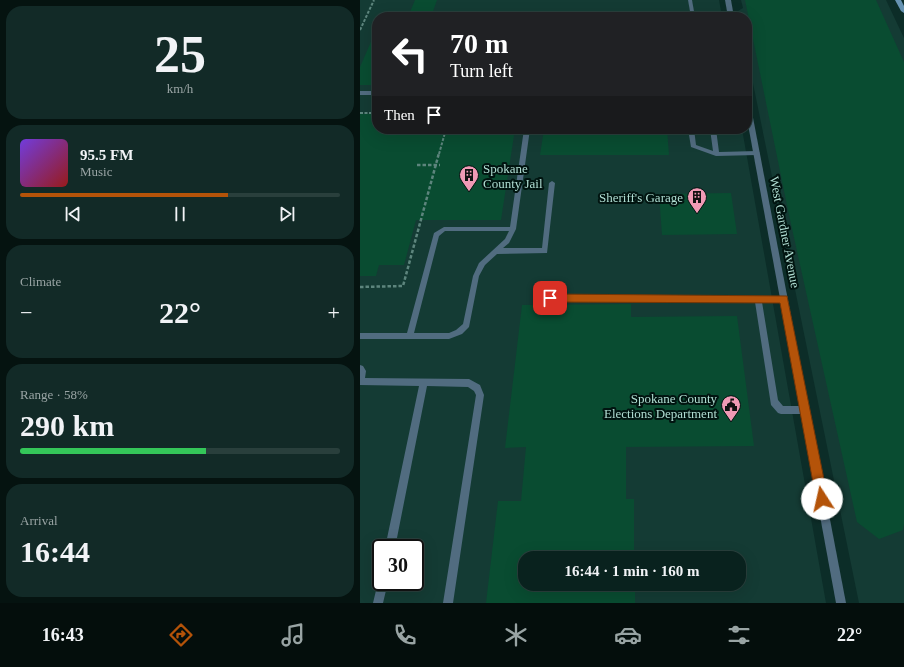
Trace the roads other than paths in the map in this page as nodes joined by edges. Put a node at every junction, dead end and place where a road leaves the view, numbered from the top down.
1 (690, 0) edge
2 (728, 0) edge
3 (898, 0) edge
4 (904, 11) edge
5 (692, 12) edge
6 (730, 12) edge
7 (360, 93) edge
8 (372, 94) edge
9 (752, 128) edge
10 (526, 134) edge
11 (692, 134) edge
12 (714, 134) edge
13 (757, 153) junction
14 (716, 154) junction
15 (552, 183) dead end
16 (513, 229) junction
17 (496, 251) junction
18 (550, 298) dead end
19 (758, 299) junction
20 (784, 299) junction
21 (360, 336) edge
22 (410, 336) junction
23 (360, 368) edge
24 (360, 381) edge
25 (424, 382) junction
26 (805, 410) junction
27 (392, 539) edge
28 (381, 591) edge
29 (378, 603) edge
30 (448, 603) edge
31 (841, 603) edge

1 - 5 lane
2 - 6 street
3 - 4 main road
7 - 8 lane
9 - 13 street, West Gardner Avenue
10 - 16 lane
11 - 14 lane
12 - 14 lane
13 - 14 lane
13 - 20 street, West Gardner Avenue
15 - 17 lane
16 - 17 lane
16 - 22 lane
17 - 22 lane
18 - 19 lane
19 - 20 lane
19 - 26 lane
20 - 26 street, West Gardner Avenue
21 - 22 lane
23 - 24 lane
24 - 25 lane
25 - 27 lane
25 - 30 lane
26 - 31 street, West Gardner Avenue
28 - 29 lane

